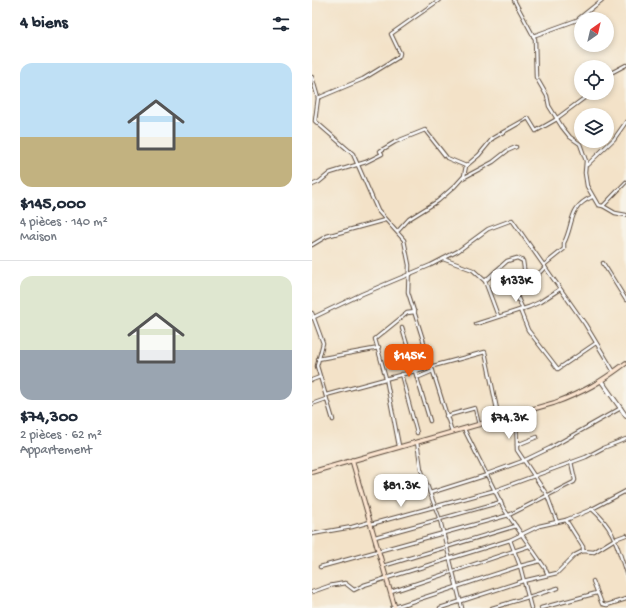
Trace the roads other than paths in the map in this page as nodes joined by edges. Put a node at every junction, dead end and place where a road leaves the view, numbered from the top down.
1 (439, 0) edge
2 (514, 0) edge
3 (602, 0) edge
4 (533, 36) junction
5 (626, 65) edge
6 (614, 71) edge
7 (312, 78) edge
8 (318, 98) junction
9 (582, 100) edge
10 (313, 117) edge
11 (557, 119) junction
12 (626, 122) edge
13 (516, 147) dead end
14 (358, 165) junction
15 (466, 166) junction
16 (587, 166) junction
17 (462, 178) junction
18 (626, 182) edge
19 (312, 185) edge
20 (592, 198) junction
21 (603, 206) junction
22 (626, 215) edge
23 (385, 220) junction
24 (398, 231) junction
25 (312, 245) edge
26 (442, 259) junction
27 (603, 263) dead end
28 (544, 266) junction
29 (410, 275) junction
30 (485, 281) junction
31 (514, 289) dead end
32 (560, 289) junction
33 (626, 300) edge
34 (522, 310) junction
35 (414, 312) junction
36 (312, 313) edge
37 (498, 316) junction
38 (313, 318) edge
39 (476, 324) dead end
40 (402, 328) dead end
41 (596, 343) junction
42 (379, 348) junction
43 (318, 360) junction
44 (626, 363) edge
45 (431, 367) junction
46 (415, 371) junction
47 (432, 371) junction
48 (614, 372) junction
49 (401, 374) junction
50 (320, 377) junction
51 (419, 377) dead end
52 (386, 378) junction
53 (312, 380) edge
54 (602, 382) junction
55 (326, 395) junction
56 (326, 399) junction
57 (312, 404) edge
58 (621, 408) junction
59 (516, 413) junction
60 (446, 416) junction
61 (626, 416) edge
62 (499, 419) junction
63 (333, 420) dead end
64 (430, 421) dead end
65 (479, 425) junction
66 (464, 429) junction
67 (417, 433) dead end
68 (452, 433) junction
69 (537, 437) dead end
70 (626, 439) edge
71 (417, 442) junction
72 (517, 444) junction
73 (399, 446) junction
74 (352, 460) junction
75 (523, 461) junction
76 (571, 462) junction
77 (312, 472) edge
78 (487, 474) junction
79 (534, 477) junction
80 (496, 490) junction
81 (626, 491) edge
82 (430, 493) junction
83 (547, 495) junction
84 (501, 502) junction
85 (435, 506) junction
86 (592, 509) junction
87 (509, 515) junction
88 (440, 520) junction
89 (566, 520) junction
90 (557, 522) junction
91 (371, 523) junction
92 (516, 526) junction
93 (312, 534) edge
94 (443, 534) junction
95 (522, 535) junction
96 (626, 535) edge
97 (375, 537) junction
98 (615, 539) junction
99 (510, 540) junction
100 (530, 546) junction
101 (446, 547) junction
102 (583, 551) junction
103 (379, 552) junction
104 (514, 552) junction
105 (449, 558) junction
106 (540, 561) junction
107 (383, 566) junction
108 (520, 566) junction
109 (320, 567) dead end
110 (453, 572) junction
111 (626, 573) edge
112 (548, 575) junction
113 (387, 579) junction
114 (523, 581) junction
115 (593, 581) dead end
116 (457, 586) junction
117 (558, 588) dead end
118 (312, 592) edge
119 (391, 592) junction
120 (597, 593) junction
121 (527, 596) junction
122 (626, 599) edge
123 (461, 602) junction
124 (394, 608) edge
125 (440, 608) edge
126 (462, 608) edge
127 (492, 608) edge
128 (531, 608) edge
129 (541, 608) edge

1 - 8 street
2 - 4 street
3 - 4 street
4 - 11 street
5 - 6 street
7 - 8 street
8 - 10 street
9 - 11 street
10 - 14 street
11 - 15 street
11 - 16 street
12 - 16 street
13 - 17 street
14 - 15 street
14 - 19 street
14 - 23 street
15 - 17 street
16 - 20 street
17 - 24 street
18 - 21 street
20 - 21 street
20 - 28 street
21 - 22 street
23 - 24 street
23 - 25 street
24 - 29 street
26 - 28 street
26 - 29 street
26 - 30 street
27 - 33 street
28 - 30 street
28 - 32 street
29 - 35 street
29 - 38 street
30 - 37 street
31 - 34 street
32 - 34 street
32 - 41 street
34 - 37 street
34 - 41 street
35 - 42 street
35 - 45 street
36 - 38 street
37 - 39 street
38 - 43 street
40 - 46 street
41 - 48 street
42 - 43 street
42 - 52 street
43 - 50 street
44 - 48 main road
45 - 46 street
45 - 47 street
45 - 62 street
46 - 49 street
46 - 64 street
47 - 51 street
47 - 60 street
48 - 54 main road
49 - 52 street
49 - 67 street
50 - 53 street
50 - 55 street
52 - 55 street
52 - 73 street
54 - 58 street
54 - 59 main road
55 - 56 street
56 - 57 street
56 - 63 street
58 - 61 street
58 - 75 street
59 - 62 main road
59 - 72 street
60 - 65 street
60 - 68 street
62 - 65 main road
65 - 66 main road
66 - 68 main road
66 - 78 street
68 - 71 main road
69 - 72 street
70 - 76 street
71 - 73 main road
71 - 82 street
72 - 75 street
73 - 74 main road
74 - 77 main road
74 - 91 main road
75 - 78 street
75 - 79 street
76 - 79 street
76 - 83 street
78 - 80 street
78 - 82 street
79 - 80 street
79 - 83 street
80 - 84 street
80 - 85 street
81 - 86 street
82 - 85 street
83 - 87 street
83 - 90 street
84 - 87 street
84 - 88 street
85 - 88 street
85 - 91 street
86 - 89 street
86 - 98 street
87 - 92 street
87 - 94 street
88 - 94 street
88 - 97 street
89 - 90 street
89 - 102 street
90 - 95 street
91 - 93 street
91 - 97 main road
92 - 95 street
92 - 101 street
94 - 101 street
94 - 103 street
95 - 99 street
95 - 100 street
96 - 98 street
97 - 103 main road
98 - 102 street
98 - 111 street
99 - 104 street
99 - 105 street
100 - 104 street
100 - 106 street
101 - 105 street
101 - 107 street
102 - 112 street
103 - 107 main road
103 - 109 street
104 - 108 street
104 - 110 street
105 - 110 street
105 - 113 street
106 - 108 street
106 - 112 street
107 - 113 main road
108 - 114 street
108 - 116 street
110 - 116 street
110 - 119 street
112 - 114 street
113 - 118 street
113 - 119 main road
114 - 121 street
114 - 123 street
115 - 120 street
116 - 123 street
116 - 124 street
117 - 121 street
119 - 124 main road
120 - 122 street
120 - 129 street
121 - 127 street
121 - 128 street
123 - 125 street
123 - 126 street

